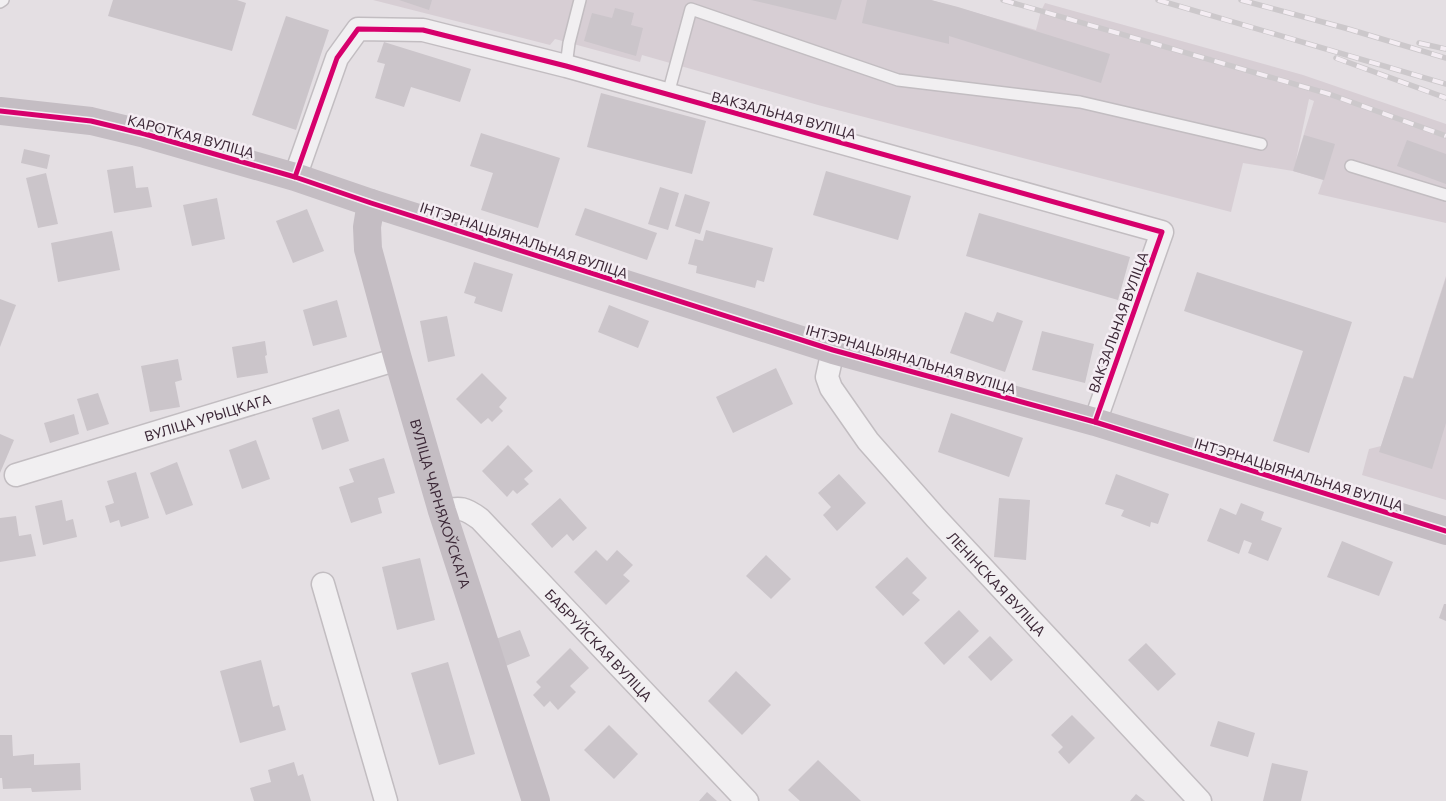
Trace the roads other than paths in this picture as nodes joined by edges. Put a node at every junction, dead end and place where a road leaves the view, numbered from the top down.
1 (580, 0) edge
2 (566, 66) junction
3 (668, 94) junction
4 (0, 110) edge
5 (1261, 144) dead end
6 (1351, 166) dead end
7 (295, 177) junction
8 (1446, 195) edge
9 (371, 203) junction
10 (833, 350) junction
11 (398, 360) junction
12 (1095, 422) junction
13 (16, 475) dead end
14 (442, 511) junction
15 (1446, 531) edge
16 (323, 584) dead end
17 (386, 801) edge
18 (536, 801) edge
19 (747, 801) edge
20 (1200, 801) edge

1 - 2 lane
2 - 3 street, ВАКЗАЛЬНАЯ ВУЛІЦА
2 - 7 street, ВАКЗАЛЬНАЯ ВУЛІЦА
3 - 5 lane
3 - 12 street, ВАКЗАЛЬНАЯ ВУЛІЦА
4 - 7 street, КАРОТКАЯ ВУЛІЦА
6 - 8 lane
7 - 9 street, КАРОТКАЯ ВУЛІЦА
9 - 10 street, ІНТЭРНАЦЫЯНАЛЬНАЯ ВУЛІЦА
9 - 11 street, ВУЛІЦА ЧАРНЯХОЎСКАГА
10 - 12 street, ІНТЭРНАЦЫЯНАЛЬНАЯ ВУЛІЦА
10 - 20 street, ЛЕНІНСКАЯ ВУЛІЦА
11 - 13 street, ВУЛІЦА УРЫЦКАГА
11 - 14 street, ВУЛІЦА ЧАРНЯХОЎСКАГА
12 - 15 street, ІНТЭРНАЦЫЯНАЛЬНАЯ ВУЛІЦА
14 - 18 street, ВУЛІЦА ЧАРНЯХОЎСКАГА
14 - 19 street, БАБРУЙСКАЯ ВУЛІЦА
16 - 17 street

